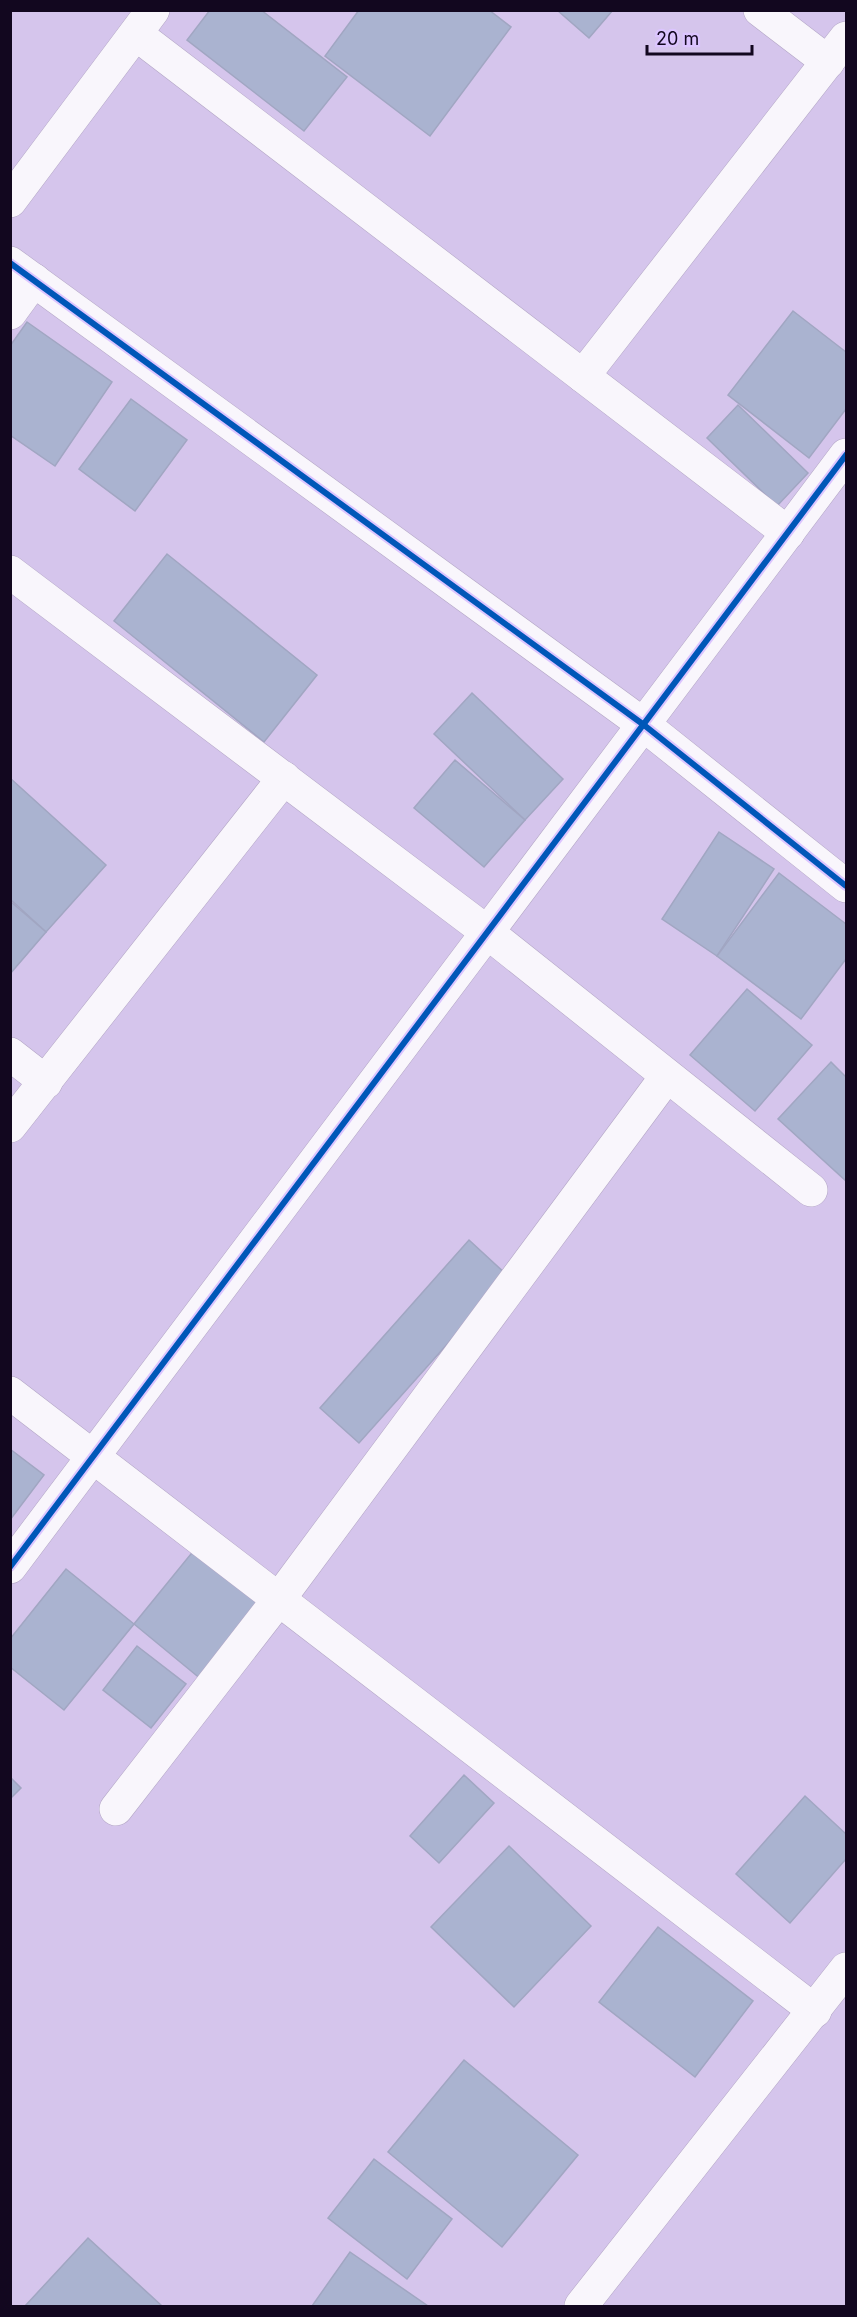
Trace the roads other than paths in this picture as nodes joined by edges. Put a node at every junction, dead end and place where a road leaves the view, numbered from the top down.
1 (760, 10) edge
2 (145, 22) edge
3 (837, 50) edge
4 (10, 201) edge
5 (22, 271) edge
6 (10, 313) edge
7 (583, 376) junction
8 (846, 455) edge
9 (788, 533) junction
10 (10, 572) edge
11 (644, 725) junction
12 (284, 778) junction
13 (846, 886) edge
14 (487, 932) junction
15 (10, 1054) edge
16 (667, 1076) junction
17 (46, 1082) junction
18 (10, 1126) edge
19 (811, 1190) dead end
20 (10, 1393) edge
21 (94, 1456) junction
22 (10, 1567) edge
23 (279, 1599) junction
24 (116, 1809) dead end
25 (846, 1969) edge
26 (815, 2011) junction
27 (581, 2307) edge

1 - 3 street
2 - 4 street
2 - 7 street
3 - 7 street
5 - 6 street
5 - 11 street
7 - 9 street
8 - 9 street
9 - 11 street
10 - 12 street
11 - 13 street
11 - 14 street
12 - 14 street
12 - 17 street
14 - 16 street
14 - 21 street
15 - 17 street
16 - 19 street
16 - 23 street
17 - 18 street
20 - 21 street
21 - 22 street
21 - 23 street
23 - 24 street
23 - 26 street
25 - 26 street
26 - 27 street

